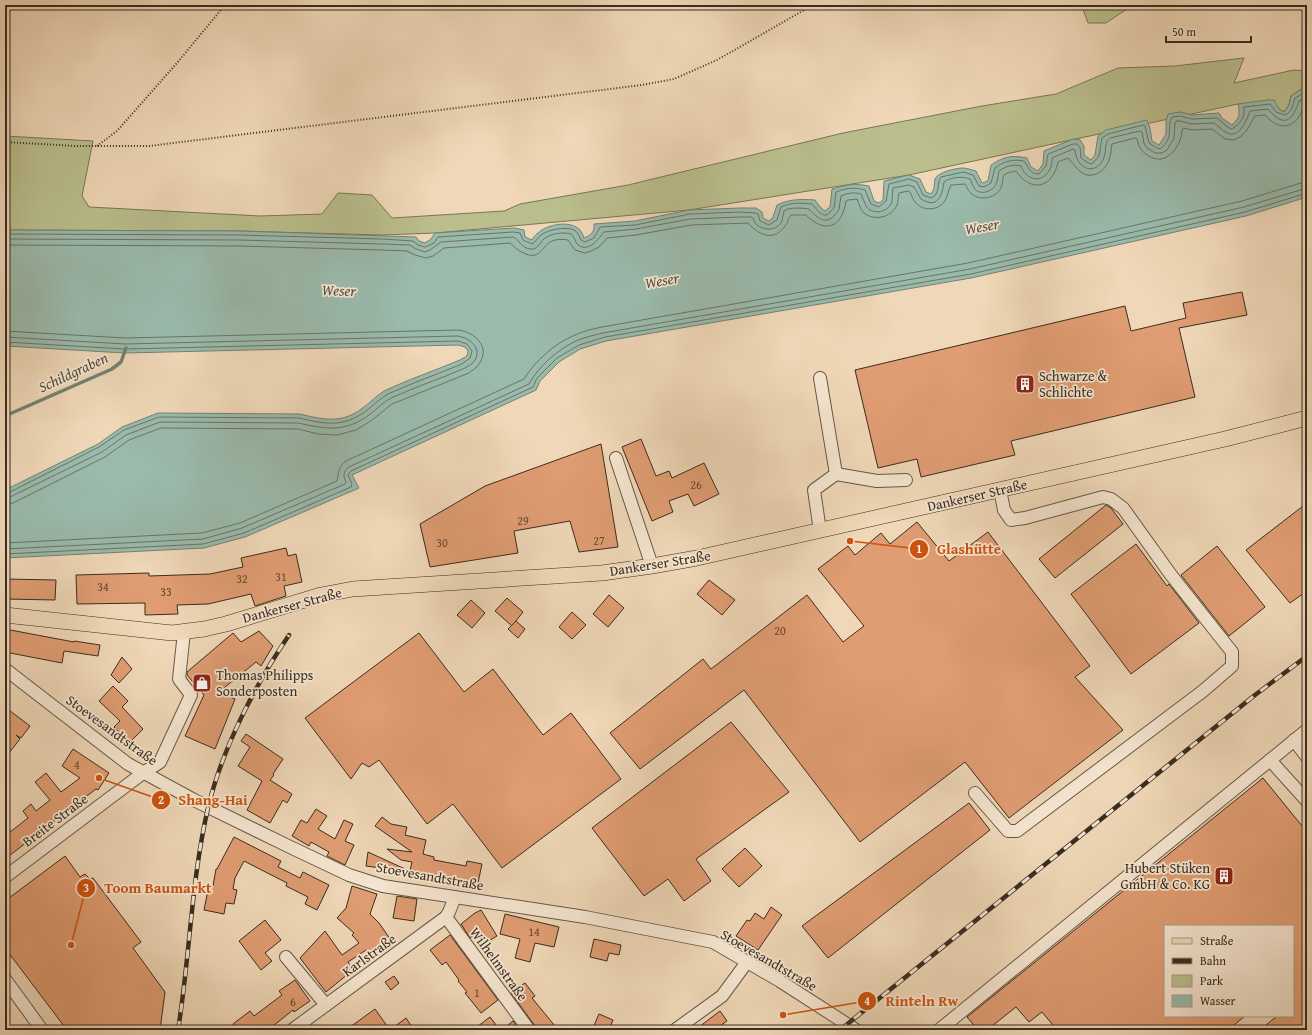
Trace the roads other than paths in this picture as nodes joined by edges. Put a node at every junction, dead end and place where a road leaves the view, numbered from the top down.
1 (820, 378) dead end
2 (1307, 418) edge
3 (616, 458) dead end
4 (836, 474) junction
5 (906, 480) dead end
6 (1000, 490) junction
7 (820, 531) junction
8 (652, 566) junction
9 (5, 616) edge
10 (184, 632) junction
11 (5, 670) edge
12 (1307, 730) edge
13 (1294, 740) junction
14 (1307, 757) edge
15 (1270, 760) junction
16 (143, 773) junction
17 (975, 793) dead end
18 (1307, 801) edge
19 (5, 876) edge
20 (455, 897) junction
21 (446, 917) junction
22 (286, 957) dead end
23 (747, 962) junction
24 (5, 979) edge
25 (326, 1005) junction
26 (42, 1030) edge
27 (292, 1030) edge
28 (529, 1030) edge
29 (674, 1030) edge
30 (856, 1030) edge
31 (939, 1030) edge

1 - 4 street
2 - 6 main road, Dankerser Straße
3 - 8 street
4 - 5 street
4 - 7 street
6 - 7 main road, Dankerser Straße
6 - 17 street
7 - 8 main road, Dankerser Straße
8 - 10 main road, Dankerser Straße
9 - 10 main road, Dankerser Straße
10 - 16 street, Breite Straße
11 - 16 street, Stoevesandtstraße
12 - 13 street
13 - 14 street
13 - 15 street
15 - 18 street
15 - 31 street
16 - 19 street, Breite Straße
16 - 20 street, Stoevesandtstraße
20 - 21 street, Karlstraße
20 - 23 street, Stoevesandtstraße
21 - 25 street, Karlstraße
21 - 28 street, Wilhelmstraße
22 - 25 street
23 - 29 street
23 - 30 street, Stoevesandtstraße
24 - 26 street
25 - 27 street, Karlstraße

